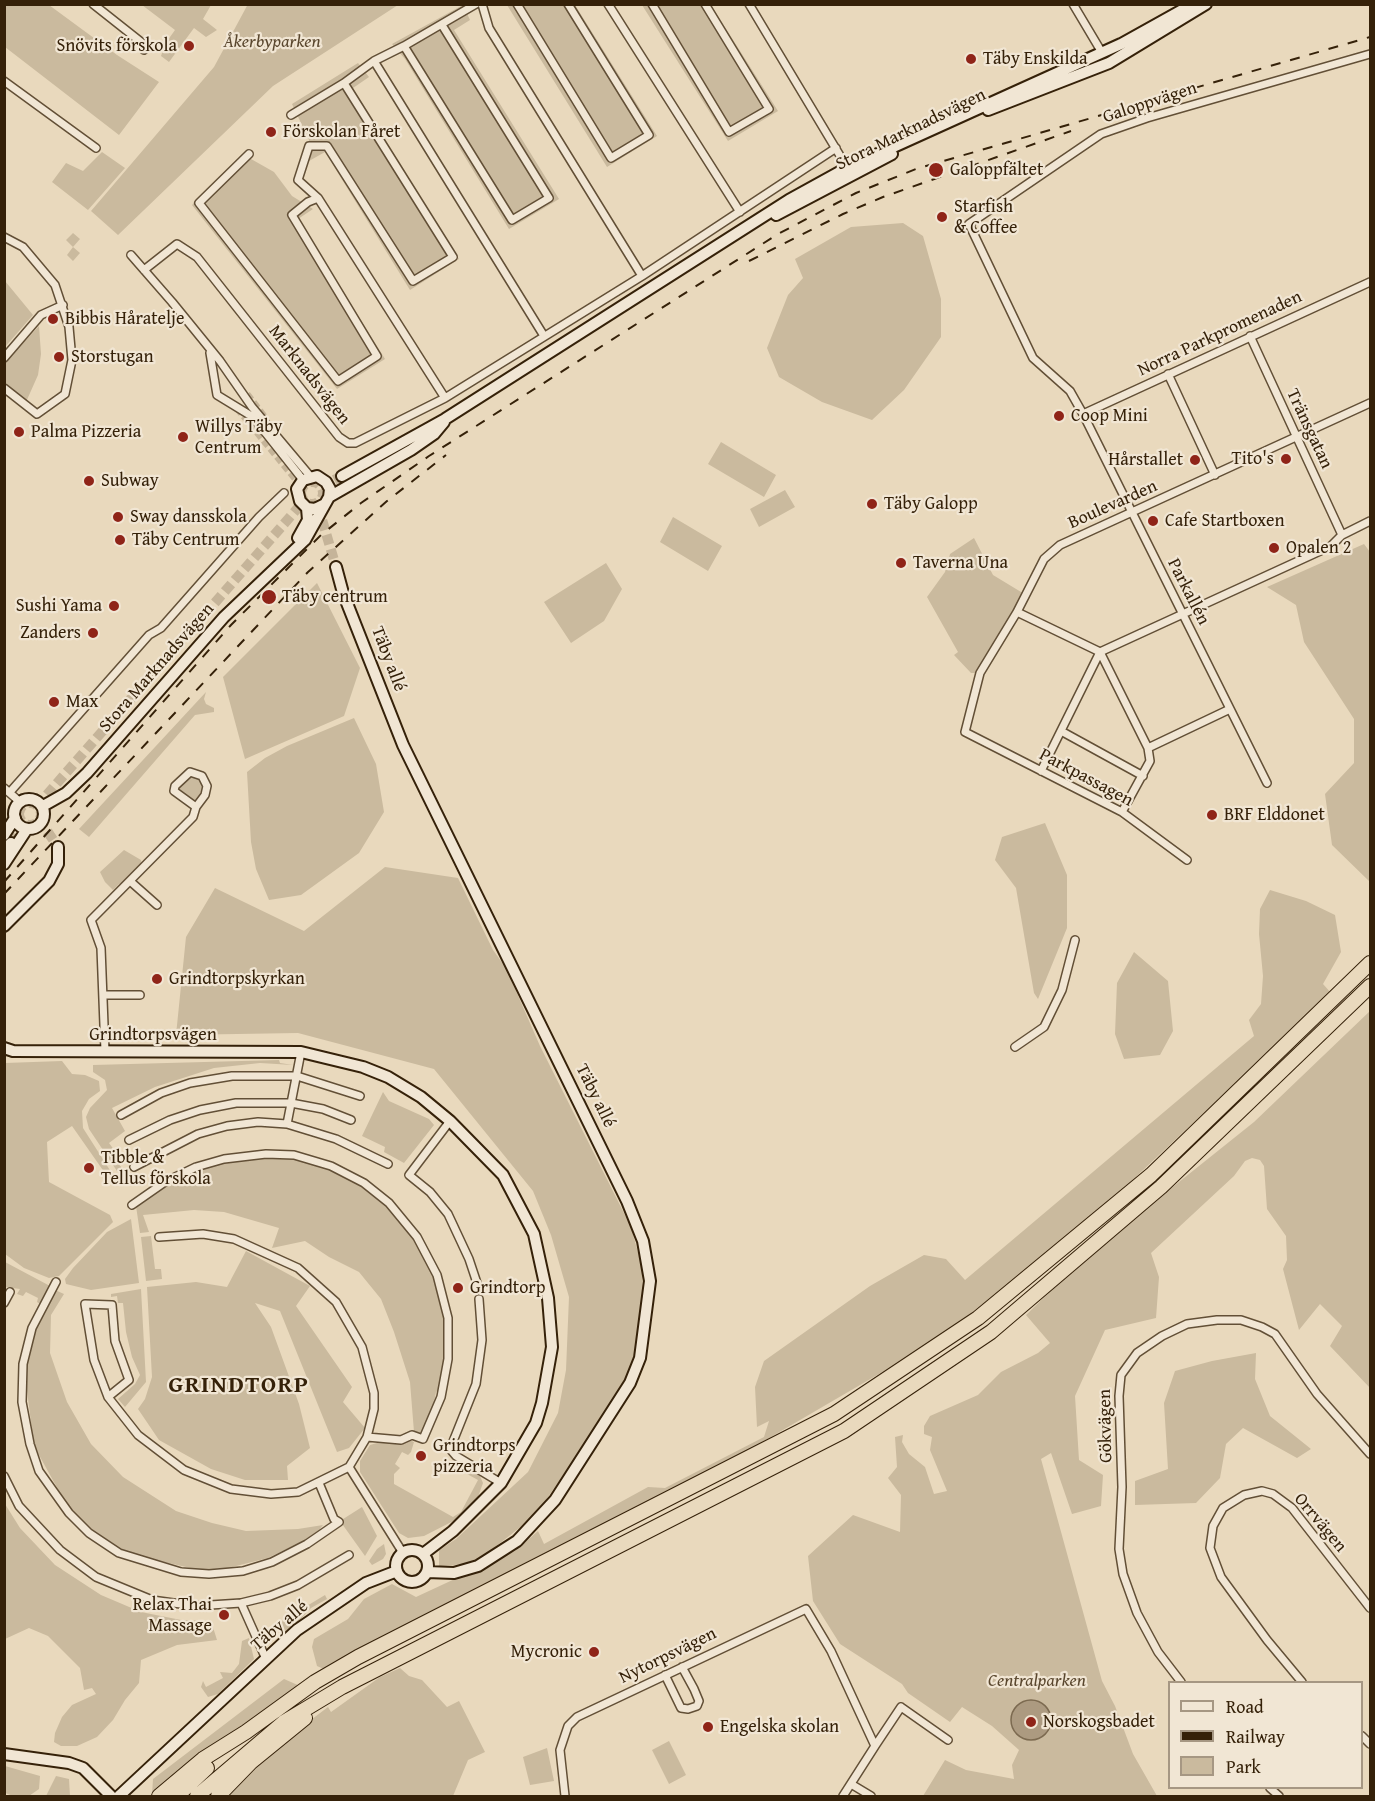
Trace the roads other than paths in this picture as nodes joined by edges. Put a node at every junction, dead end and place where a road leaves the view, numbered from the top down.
1 (93, 4) edge
2 (476, 4) edge
3 (482, 4) edge
4 (517, 4) edge
5 (568, 4) edge
6 (609, 4) edge
7 (651, 4) edge
8 (705, 4) edge
9 (749, 4) edge
10 (1073, 4) edge
11 (1193, 4) edge
12 (1206, 4) edge
13 (442, 25) junction
14 (404, 46) junction
15 (144, 50) dead end
16 (1101, 51) junction
17 (1371, 54) edge
18 (374, 61) junction
19 (1109, 63) junction
20 (4, 81) edge
21 (344, 83) junction
22 (291, 115) dead end
23 (96, 148) dead end
24 (836, 148) junction
25 (249, 154) dead end
26 (849, 172) junction
27 (318, 198) junction
28 (740, 213) junction
29 (4, 237) edge
30 (131, 255) dead end
31 (144, 270) junction
32 (1371, 275) edge
33 (642, 276) junction
34 (1370, 282) edge
35 (1371, 290) edge
36 (63, 305) junction
37 (544, 336) junction
38 (1250, 336) junction
39 (210, 351) junction
40 (4, 358) edge
41 (1168, 374) junction
42 (216, 383) junction
43 (235, 383) junction
44 (4, 388) edge
45 (445, 398) junction
46 (1371, 403) edge
47 (1083, 414) junction
48 (445, 419) junction
49 (1295, 436) junction
50 (1215, 475) junction
51 (342, 476) tunnel mouth
52 (306, 478) junction
53 (324, 479) junction
54 (284, 494) dead end
55 (327, 500) junction
56 (307, 508) junction
57 (1131, 513) junction
58 (1371, 521) edge
59 (1342, 535) junction
60 (293, 548) junction
61 (336, 567) tunnel mouth
62 (1017, 612) junction
63 (1182, 616) junction
64 (1100, 652) junction
65 (1230, 710) junction
66 (1061, 731) junction
67 (966, 732) joint
68 (1148, 748) junction
69 (1041, 771) junction
70 (1143, 776) junction
71 (1267, 783) dead end
72 (7, 790) edge
73 (20, 802) junction
74 (43, 806) junction
75 (196, 807) junction
76 (1122, 812) junction
77 (15, 818) junction
78 (27, 829) junction
79 (7, 843) edge
80 (58, 847) dead end
81 (1187, 860) dead end
82 (4, 864) edge
83 (130, 881) junction
84 (157, 905) dead end
85 (4, 926) edge
86 (1076, 940) dead end
87 (1371, 963) edge
88 (1371, 986) edge
89 (140, 995) dead end
90 (103, 996) junction
91 (1015, 1047) dead end
92 (4, 1048) edge
93 (105, 1051) junction
94 (301, 1052) junction
95 (297, 1076) junction
96 (360, 1096) dead end
97 (291, 1103) junction
98 (122, 1115) dead end
99 (351, 1120) dead end
100 (450, 1121) junction
101 (287, 1124) junction
102 (129, 1140) dead end
103 (388, 1164) dead end
104 (134, 1167) dead end
105 (132, 1205) dead end
106 (159, 1237) dead end
107 (56, 1282) dead end
108 (477, 1283) dead end
109 (10, 1292) dead end
110 (479, 1299) dead end
111 (4, 1303) edge
112 (108, 1396) junction
113 (367, 1437) junction
114 (1371, 1454) edge
115 (349, 1467) junction
116 (4, 1476) edge
117 (501, 1483) junction
118 (319, 1484) junction
119 (403, 1553) junction
120 (423, 1554) junction
121 (349, 1555) dead end
122 (397, 1571) junction
123 (427, 1572) junction
124 (241, 1604) junction
125 (1371, 1608) edge
126 (266, 1659) junction
127 (682, 1666) junction
128 (664, 1675) junction
129 (1179, 1681) edge
130 (1300, 1681) edge
131 (342, 1687) junction
132 (246, 1732) junction
133 (948, 1740) dead end
134 (875, 1746) junction
135 (4, 1754) edge
136 (851, 1784) junction
137 (112, 1796) edge
138 (159, 1797) edge
139 (177, 1797) edge
140 (197, 1797) edge
141 (218, 1797) edge
142 (565, 1797) edge
143 (843, 1797) edge
144 (871, 1797) edge

1 - 15 street
2 - 13 street
3 - 33 street
4 - 5 street
6 - 28 street
7 - 8 street
9 - 24 street
10 - 16 street
11 - 16 street, Stora Marknadsvägen
12 - 19 street, Stora Marknadsvägen
13 - 14 street
13 - 14 street
14 - 18 street
16 - 19 street
16 - 26 street, Stora Marknadsvägen
17 - 47 street, Galoppvägen
18 - 21 street
18 - 37 street
19 - 26 street, Stora Marknadsvägen
20 - 23 street
21 - 22 street
21 - 27 street
24 - 26 street
24 - 28 street, Marknadsvägen
25 - 27 street
26 - 48 street, Stora Marknadsvägen
27 - 45 street
28 - 33 street, Marknadsvägen
29 - 36 street
30 - 31 street
31 - 39 street
31 - 45 street, Marknadsvägen
32 - 34 street
33 - 37 street, Marknadsvägen
34 - 35 street
34 - 38 street, Norra Parkpromenaden
36 - 40 street
36 - 44 street
37 - 45 street, Marknadsvägen
38 - 41 street, Norra Parkpromenaden
38 - 49 street, Tränsgatan
39 - 42 street
39 - 43 street
41 - 47 street, Norra Parkpromenaden
41 - 50 street
42 - 43 street
42 - 52 street
43 - 52 street
46 - 49 street, Boulevarden
47 - 57 street, Parkallén
48 - 51 street, Stora Marknadsvägen
48 - 53 street, Stora Marknadsvägen
48 - 55 street, Stora Marknadsvägen
49 - 50 street, Boulevarden
49 - 59 street, Tränsgatan
50 - 57 street, Boulevarden
52 - 53 street
52 - 56 street
53 - 55 street
54 - 72 street
55 - 56 street
55 - 60 street, Stora Marknadsvägen
56 - 60 street, Stora Marknadsvägen
57 - 62 street, Boulevarden
57 - 63 street, Parkallén
58 - 59 street
59 - 63 street
60 - 74 street, Stora Marknadsvägen
61 - 123 street, Täby allé
62 - 64 street
62 - 67 street, Boulevarden
63 - 64 street
63 - 65 street, Parkallén
64 - 66 street
64 - 68 street
65 - 68 street
65 - 71 street, Parkallén
66 - 69 street
66 - 70 street
67 - 69 street, Parkpassagen
68 - 70 street
69 - 76 street, Parkpassagen
70 - 76 street
72 - 73 street
73 - 74 street
73 - 77 street
74 - 78 street
75 - 75 street
75 - 83 street
76 - 81 street, Parkpassagen
77 - 78 street
77 - 79 street
78 - 82 street
80 - 85 street
83 - 84 street
83 - 90 street
86 - 91 street
87 - 132 highway
88 - 131 highway
89 - 90 street
90 - 93 street
92 - 93 street, Grindtorpsvägen
93 - 94 street, Grindtorpsvägen
94 - 95 street
94 - 100 street, Grindtorpsvägen
95 - 96 street
95 - 97 street
95 - 98 street
97 - 99 street
97 - 101 street
97 - 102 street
100 - 108 street
100 - 117 street, Grindtorpsvägen
101 - 103 street
101 - 104 street
105 - 113 street
106 - 113 street
107 - 118 street
109 - 111 street
110 - 117 street
112 - 112 street
112 - 118 street
113 - 115 street
114 - 129 street, Gökvägen
115 - 118 street
115 - 119 street
116 - 124 street
117 - 120 street, Grindtorpsvägen
119 - 120 street
119 - 122 street
120 - 123 street
121 - 124 street
122 - 123 street
122 - 126 street, Täby allé
124 - 126 street
125 - 130 street, Orrvägen
126 - 137 street, Täby allé
127 - 128 street, Nytorpsvägen
127 - 128 street
127 - 134 street, Nytorpsvägen
128 - 142 street, Nytorpsvägen
131 - 140 highway
131 - 141 highway
132 - 138 highway
132 - 139 highway
133 - 134 street
134 - 136 street
135 - 137 street
136 - 143 street
136 - 144 street

